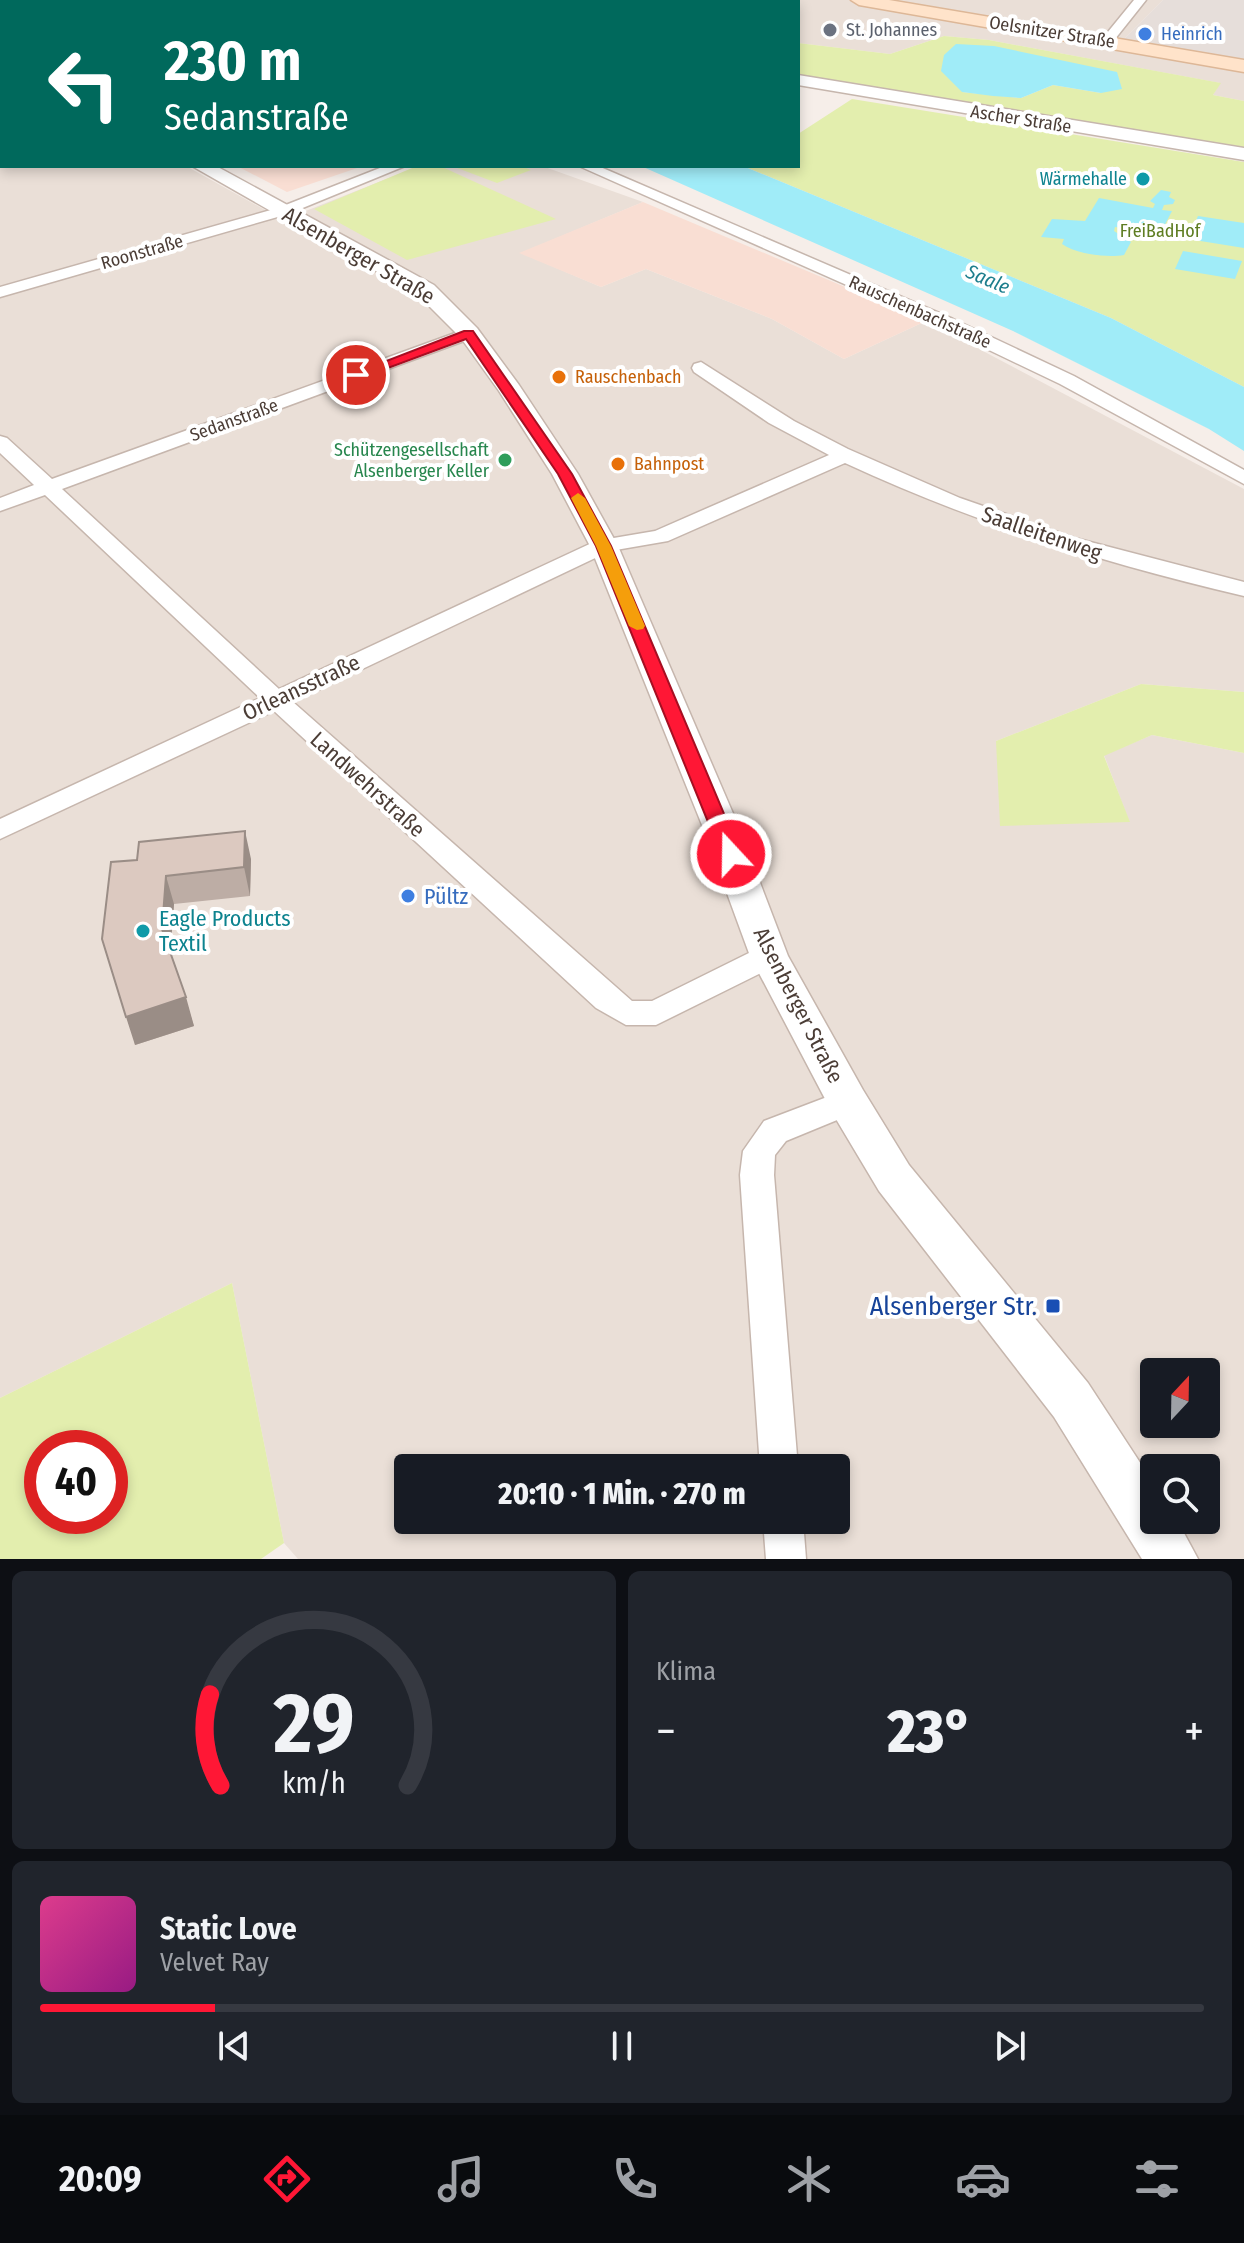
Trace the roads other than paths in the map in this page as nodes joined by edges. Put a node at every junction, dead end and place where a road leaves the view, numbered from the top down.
1 (859, 0) edge
2 (1140, 0) edge
3 (893, 3) edge
4 (1107, 41) junction
5 (1244, 66) edge
6 (800, 80) edge
7 (1244, 154) edge
8 (206, 168) edge
9 (393, 168) edge
10 (591, 168) edge
11 (283, 211) junction
12 (0, 292) edge
13 (469, 333) junction
14 (701, 368) dead end
15 (0, 442) edge
16 (846, 455) junction
17 (1244, 478) edge
18 (47, 488) junction
19 (0, 505) edge
20 (604, 546) junction
21 (1244, 589) edge
22 (275, 699) junction
23 (0, 830) edge
24 (769, 956) junction
25 (848, 1102) junction
26 (778, 1454) edge
27 (784, 1534) edge
28 (786, 1559) edge
29 (1172, 1559) edge

1 - 3 main road, Oelsnitzer Straße
2 - 4 street
3 - 4 main road, Oelsnitzer Straße
4 - 5 main road, Oelsnitzer Straße
6 - 7 street, Ascher Straße
8 - 11 street, Alsenberger Straße
9 - 11 street
10 - 17 street, Rauschenbachstraße
11 - 12 street, Roonstraße
11 - 13 street, Alsenberger Straße
13 - 18 street, Sedanstraße
13 - 20 street, Alsenberger Straße
14 - 16 street, Saalleitenweg
15 - 18 street, Landwehrstraße
16 - 20 street
16 - 21 street, Saalleitenweg
18 - 19 street, Sedanstraße
18 - 22 street, Landwehrstraße
20 - 22 street, Orleansstraße
20 - 24 street, Alsenberger Straße
22 - 23 street, Orleansstraße
22 - 24 street, Landwehrstraße
24 - 25 street, Alsenberger Straße
25 - 26 street, Alsenberger Straße
25 - 29 street, Alsenberger Straße
27 - 28 street

